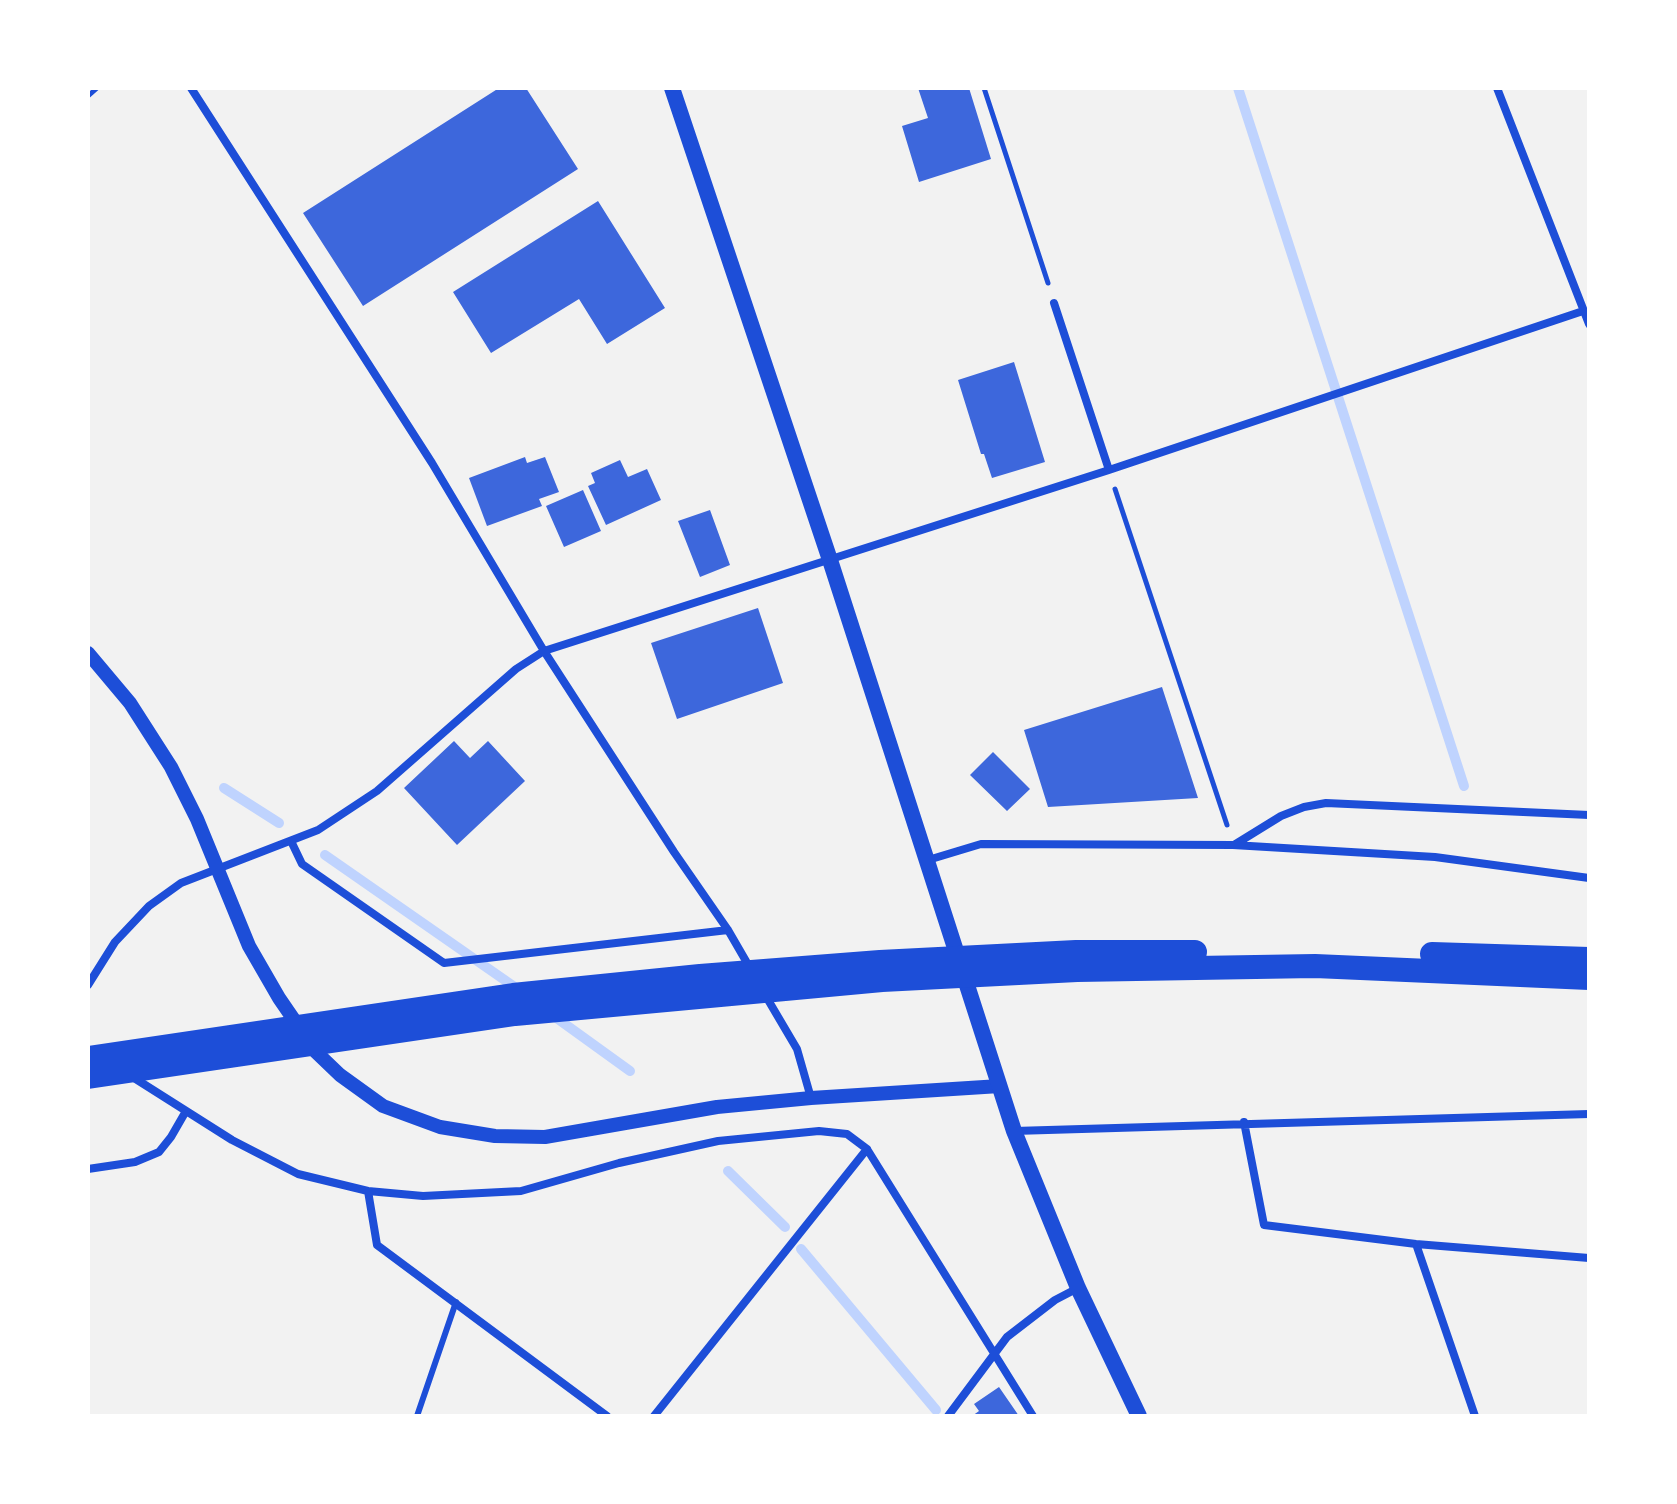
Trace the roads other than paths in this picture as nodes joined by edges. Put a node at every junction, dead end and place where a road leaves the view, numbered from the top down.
1 (191, 88) edge
2 (672, 88) edge
3 (1497, 88) edge
4 (1054, 303) road end
5 (1583, 311) junction
6 (1589, 324) edge
7 (1109, 470) junction
8 (830, 560) junction
9 (544, 651) junction
10 (88, 653) edge
11 (1589, 815) edge
12 (291, 841) junction
13 (1233, 845) junction
14 (928, 860) junction
15 (218, 868) junction
16 (1589, 878) edge
17 (728, 930) junction
18 (1589, 959) edge
19 (1076, 961) junction
20 (1589, 978) edge
21 (88, 985) edge
22 (88, 1049) edge
23 (88, 1058) edge
24 (88, 1077) edge
25 (1000, 1086) junction
26 (811, 1098) junction
27 (186, 1111) junction
28 (1589, 1114) edge
29 (1244, 1122) junction
30 (1014, 1131) junction
31 (867, 1149) junction
32 (88, 1169) edge
33 (368, 1191) junction
34 (1416, 1244) junction
35 (1589, 1258) edge
36 (1078, 1288) junction
37 (456, 1301) junction
38 (995, 1356) junction
39 (417, 1416) edge
40 (607, 1416) edge
41 (654, 1416) edge
42 (948, 1416) edge
43 (1033, 1416) edge
44 (1139, 1416) edge
45 (1475, 1416) edge

1 - 9 street
2 - 8 main road
3 - 5 street
4 - 7 street
5 - 6 street
5 - 7 street
7 - 8 street
8 - 9 street
8 - 14 main road
9 - 12 street
9 - 17 street
10 - 15 street
11 - 13 street
12 - 15 street
12 - 17 street
13 - 14 street
13 - 16 street
14 - 25 main road
15 - 21 street
15 - 26 street
17 - 26 street
18 - 19 highway
19 - 20 highway
19 - 23 highway
19 - 24 highway
22 - 27 street
25 - 26 street
25 - 30 main road
27 - 32 street
27 - 33 street
28 - 29 street
29 - 30 street
29 - 34 street
30 - 36 main road
31 - 33 street
31 - 38 street
31 - 41 street
33 - 37 street
34 - 35 street
34 - 45 street
36 - 38 street
36 - 44 main road
37 - 39 lane
37 - 40 street
38 - 42 street
38 - 43 street

